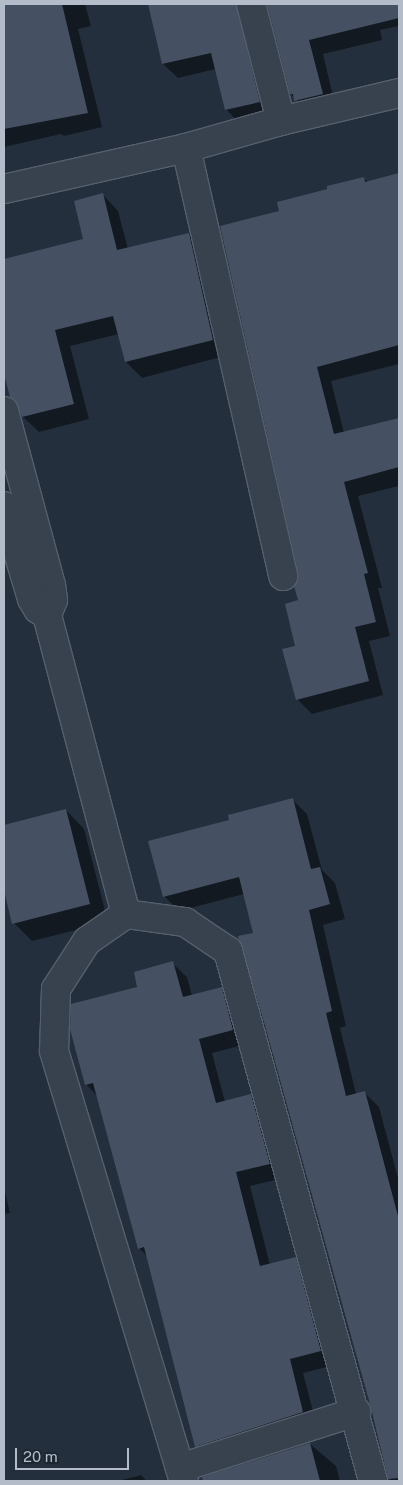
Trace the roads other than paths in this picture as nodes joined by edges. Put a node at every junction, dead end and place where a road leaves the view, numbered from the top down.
1 (251, 4) edge
2 (399, 94) edge
3 (281, 121) junction
4 (186, 148) junction
5 (4, 189) edge
6 (4, 411) edge
7 (4, 506) edge
8 (283, 576) dead end
9 (47, 615) junction
10 (126, 914) junction
11 (356, 1412) junction
12 (182, 1475) edge
13 (373, 1481) edge

1 - 3 street
2 - 3 street
3 - 4 street
4 - 5 street
4 - 8 street
6 - 9 street
7 - 9 street
9 - 10 street
10 - 11 street
10 - 12 street
11 - 12 street
11 - 13 street

